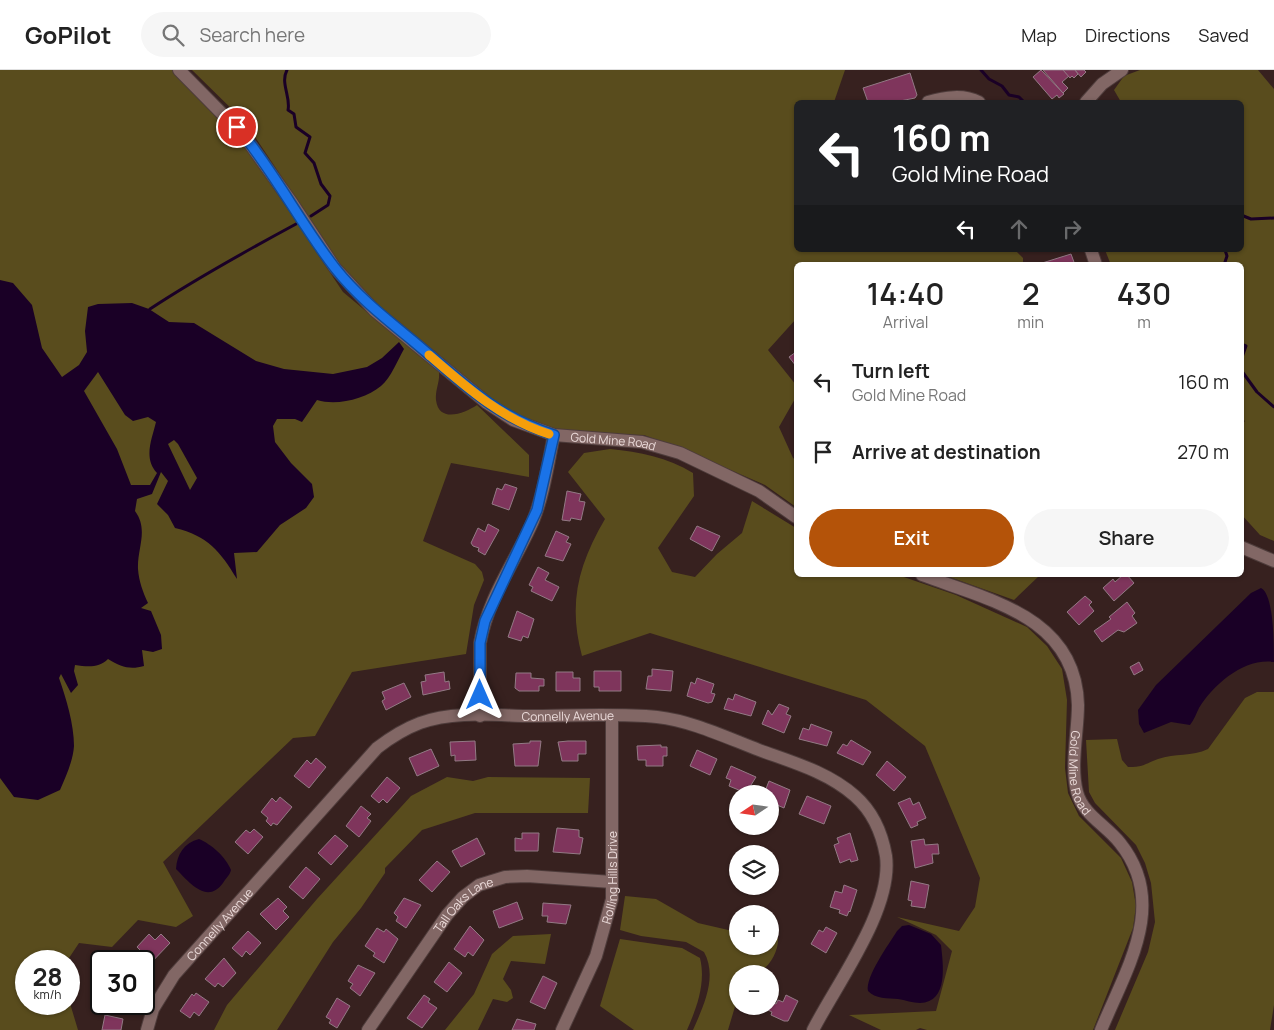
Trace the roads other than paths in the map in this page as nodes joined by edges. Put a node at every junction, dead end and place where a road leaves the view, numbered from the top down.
1 (179, 70) edge
2 (1122, 70) edge
3 (934, 100) edge
4 (972, 100) edge
5 (1088, 100) edge
6 (554, 435) junction
7 (794, 515) edge
8 (1244, 548) edge
9 (1274, 561) edge
10 (927, 577) edge
11 (480, 716) junction
12 (612, 716) junction
13 (612, 882) junction
14 (147, 1030) edge
15 (368, 1030) edge
16 (562, 1030) edge
17 (813, 1030) edge
18 (1101, 1030) edge

1 - 6 street, Gold Mine Road
2 - 5 street
3 - 4 street
6 - 7 street, Gold Mine Road
6 - 11 street
8 - 9 street
10 - 18 street, Gold Mine Road
11 - 12 street, Connelly Avenue
11 - 14 street, Connelly Avenue
12 - 13 street, Rolling Hills Drive
12 - 17 street, Connelly Avenue
13 - 15 street, Tall Oaks Lane
13 - 16 street, Rolling Hills Drive

